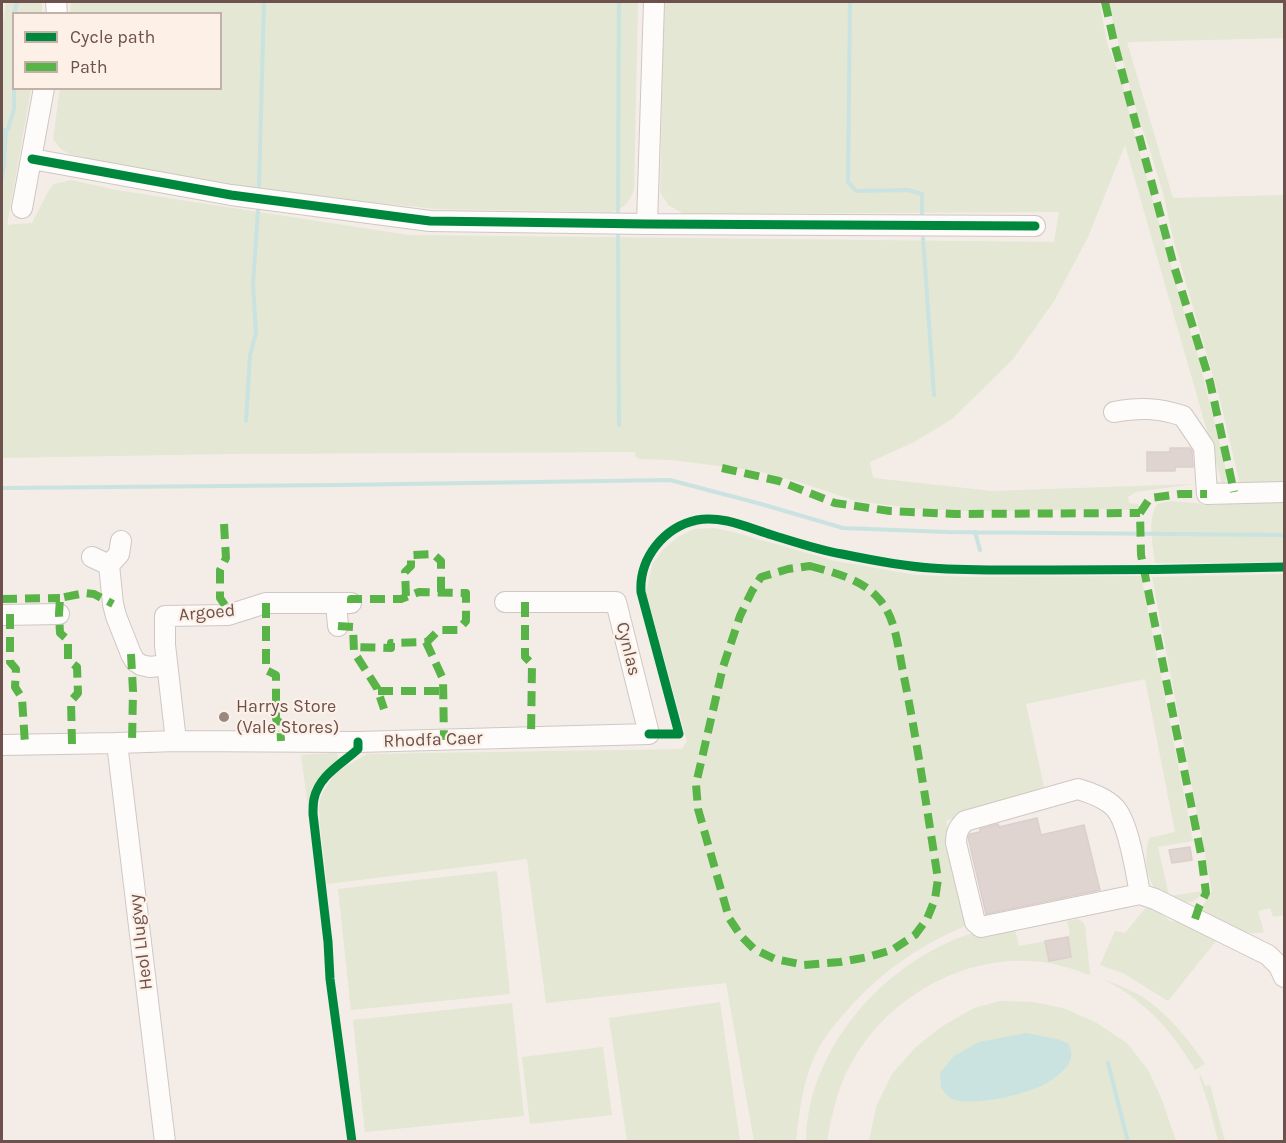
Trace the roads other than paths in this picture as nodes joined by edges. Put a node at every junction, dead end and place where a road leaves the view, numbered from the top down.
1 (654, 2) edge
2 (44, 90) edge
3 (32, 159) junction
4 (22, 208) dead end
5 (647, 224) junction
6 (1035, 226) dead end
7 (1114, 412) dead end
8 (1284, 492) edge
9 (121, 541) dead end
10 (505, 602) dead end
11 (59, 614) dead end
12 (2, 615) edge
13 (338, 626) dead end
14 (167, 665) junction
15 (649, 734) joint
16 (176, 741) junction
17 (117, 743) junction
18 (2, 745) edge
19 (1140, 894) junction
20 (1284, 977) edge
21 (165, 1142) edge

1 - 5 street
2 - 3 street
3 - 4 street
3 - 5 street
5 - 6 street
7 - 8 street
9 - 14 street
10 - 15 street, Cynlas
11 - 12 street
13 - 14 street, Argoed
14 - 16 street, Argoed
15 - 16 street, Rhodfa Caer
16 - 17 street, Rhodfa Caer
17 - 18 street, Rhodfa Caer
17 - 21 street, Heol Llugwy
19 - 19 street
19 - 20 street

